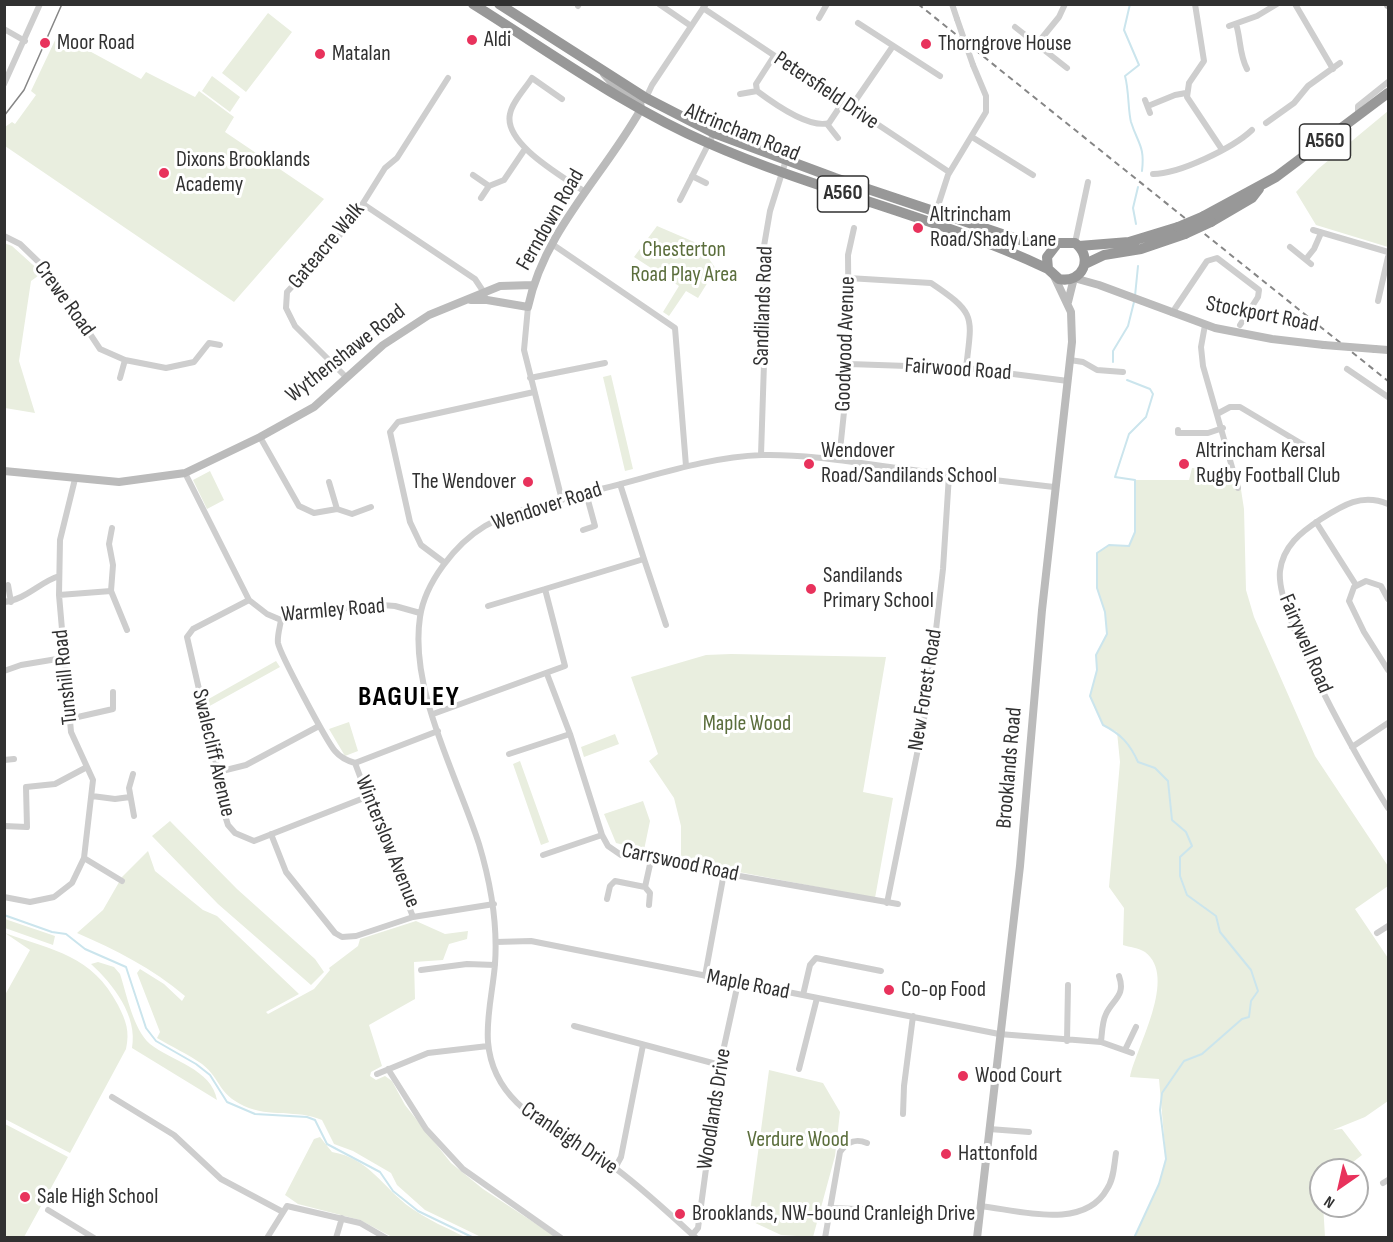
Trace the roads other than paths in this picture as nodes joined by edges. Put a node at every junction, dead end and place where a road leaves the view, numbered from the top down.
1 (40, 4) edge
2 (474, 4) edge
3 (499, 4) edge
4 (659, 4) edge
5 (827, 4) edge
6 (952, 4) edge
7 (1065, 4) edge
8 (1195, 4) edge
9 (1277, 4) edge
10 (1295, 4) edge
11 (705, 6) edge
12 (819, 18) dead end
13 (858, 23) dead end
14 (691, 26) junction
15 (1015, 27) dead end
16 (4, 28) edge
17 (25, 41) junction
18 (1038, 44) junction
19 (893, 46) junction
20 (774, 56) junction
21 (1340, 63) dead end
22 (1067, 68) dead end
23 (600, 69) junction
24 (1247, 69) dead end
25 (1333, 69) junction
26 (939, 76) dead end
27 (448, 78) dead end
28 (1389, 82) edge
29 (4, 84) edge
30 (758, 91) junction
31 (1186, 93) junction
32 (1389, 93) edge
33 (740, 94) dead end
34 (646, 98) junction
35 (562, 99) dead end
36 (843, 102) junction
37 (851, 107) junction
38 (1148, 107) dead end
39 (641, 109) junction
40 (1358, 117) junction
41 (1266, 123) dead end
42 (827, 124) junction
43 (1252, 130) dead end
44 (714, 133) junction
45 (972, 137) junction
46 (838, 138) dead end
47 (710, 144) junction
48 (1221, 148) junction
49 (525, 149) junction
50 (786, 160) junction
51 (782, 172) junction
52 (949, 172) junction
53 (1153, 174) dead end
54 (1164, 174) junction
55 (473, 175) dead end
56 (1033, 175) dead end
57 (692, 176) junction
58 (1166, 181) dead end
59 (1088, 182) dead end
60 (706, 183) dead end
61 (489, 186) junction
62 (585, 192) junction
63 (481, 198) dead end
64 (680, 200) dead end
65 (363, 204) junction
66 (936, 212) junction
67 (932, 224) junction
68 (854, 228) dead end
69 (1182, 230) junction
70 (1313, 230) dead end
71 (1321, 233) junction
72 (4, 236) edge
73 (552, 244) junction
74 (1057, 244) junction
75 (1077, 245) junction
76 (1290, 247) dead end
77 (1389, 252) edge
78 (1389, 257) edge
79 (1084, 266) junction
80 (1051, 273) junction
81 (848, 278) junction
82 (1074, 279) junction
83 (532, 285) junction
84 (1099, 285) junction
85 (486, 296) junction
86 (1377, 301) dead end
87 (1068, 302) junction
88 (528, 307) junction
89 (1172, 313) junction
90 (1205, 325) junction
91 (1240, 325) dead end
92 (220, 345) dead end
93 (1389, 350) edge
94 (125, 360) junction
95 (1070, 360) junction
96 (605, 363) dead end
97 (849, 364) junction
98 (966, 368) junction
99 (1123, 372) dead end
100 (1350, 373) dead end
101 (120, 378) dead end
102 (347, 378) junction
103 (530, 378) junction
104 (1068, 381) junction
105 (534, 392) junction
106 (1389, 397) edge
107 (1217, 414) junction
108 (1223, 428) junction
109 (1178, 430) dead end
110 (260, 437) junction
111 (1304, 452) dead end
112 (761, 455) junction
113 (839, 460) junction
114 (686, 466) junction
115 (4, 471) edge
116 (185, 473) junction
117 (949, 475) junction
118 (75, 479) junction
119 (329, 482) dead end
120 (620, 484) junction
121 (1054, 487) junction
122 (1239, 488) dead end
123 (586, 493) junction
124 (562, 500) junction
125 (1389, 504) edge
126 (371, 507) dead end
127 (337, 509) junction
128 (1316, 522) junction
129 (112, 528) dead end
130 (583, 530) dead end
131 (644, 559) junction
132 (445, 563) junction
133 (59, 576) junction
134 (8, 585) dead end
135 (1356, 585) junction
136 (545, 589) junction
137 (111, 591) junction
138 (59, 595) junction
139 (1389, 599) edge
140 (249, 600) junction
141 (8, 602) edge
142 (488, 606) dead end
143 (420, 613) junction
144 (281, 620) junction
145 (666, 625) dead end
146 (128, 630) dead end
147 (63, 658) junction
148 (1389, 670) edge
149 (4, 671) edge
150 (547, 674) junction
151 (112, 692) dead end
152 (434, 714) junction
153 (69, 719) junction
154 (1389, 723) edge
155 (319, 726) junction
156 (438, 731) junction
157 (570, 734) junction
158 (1352, 747) junction
159 (509, 754) dead end
160 (14, 759) dead end
161 (4, 760) edge
162 (355, 763) junction
163 (87, 767) junction
164 (219, 772) junction
165 (133, 774) dead end
166 (92, 796) junction
167 (369, 796) junction
168 (130, 797) junction
169 (1389, 808) edge
170 (134, 816) dead end
171 (4, 826) edge
172 (271, 834) junction
173 (602, 835) junction
174 (543, 855) dead end
175 (84, 858) junction
176 (651, 860) junction
177 (724, 873) junction
178 (122, 880) dead end
179 (645, 887) junction
180 (4, 897) edge
181 (607, 899) dead end
182 (887, 903) junction
183 (494, 904) junction
184 (898, 904) dead end
185 (649, 905) dead end
186 (413, 917) junction
187 (1389, 926) edge
188 (1377, 933) dead end
189 (496, 942) junction
190 (495, 965) junction
191 (421, 970) dead end
192 (881, 971) dead end
193 (705, 976) junction
194 (1119, 976) dead end
195 (738, 983) junction
196 (1068, 985) dead end
197 (803, 995) junction
198 (817, 998) junction
199 (914, 1017) junction
200 (574, 1026) dead end
201 (1136, 1027) dead end
202 (999, 1034) junction
203 (1067, 1041) junction
204 (1101, 1042) junction
205 (643, 1045) junction
206 (488, 1046) junction
207 (1125, 1050) junction
208 (1132, 1053) dead end
209 (720, 1065) junction
210 (799, 1068) dead end
211 (388, 1069) junction
212 (377, 1074) dead end
213 (112, 1097) dead end
214 (903, 1114) dead end
215 (989, 1129) junction
216 (1029, 1132) dead end
217 (867, 1143) dead end
218 (1116, 1153) dead end
219 (615, 1168) junction
220 (980, 1206) junction
221 (831, 1208) junction
222 (48, 1210) dead end
223 (882, 1210) dead end
224 (283, 1212) junction
225 (342, 1218) junction
226 (695, 1236) edge
227 (94, 1238) edge
228 (267, 1238) edge
229 (336, 1238) edge
230 (386, 1238) edge
231 (561, 1238) edge
232 (825, 1238) edge
233 (977, 1238) edge

1 - 17 street
2 - 39 highway, Altrincham Road / A560
3 - 23 highway, Altrincham Road / A560
4 - 14 street
5 - 12 street
6 - 45 street, bridge
7 - 18 street
8 - 31 street
9 - 24 street
10 - 25 street
11 - 14 street
11 - 20 street, Petersfield Drive
13 - 19 street
14 - 34 street
15 - 18 street
16 - 17 street
17 - 29 street
18 - 22 street
19 - 26 street
19 - 37 street
20 - 30 street
20 - 36 street, Petersfield Drive
21 - 25 street
23 - 34 highway, Altrincham Road / A560
23 - 39 main road
25 - 41 street
27 - 65 street, Gateacre Walk
28 - 40 street
30 - 33 street
30 - 42 street
31 - 38 street
31 - 48 street
32 - 40 highway, A560
34 - 39 street
34 - 44 highway, Altrincham Road / A560
35 - 49 street
36 - 37 street, Petersfield Drive
36 - 42 street
37 - 52 street, Petersfield Drive
39 - 47 highway, Altrincham Road / A560
39 - 62 main road, Ferndown Road
40 - 69 highway, A560, bridge
42 - 46 street
43 - 48 street
44 - 47 street
44 - 50 highway, Altrincham Road / A560
45 - 52 street
45 - 56 street
47 - 51 highway, Altrincham Road / A560
47 - 57 street
48 - 54 street
49 - 61 street
49 - 62 street
50 - 51 street, Sandilands Road
50 - 66 highway, Altrincham Road / A560
51 - 67 highway, Altrincham Road / A560
51 - 112 street, Sandilands Road
52 - 66 street
53 - 54 street
54 - 58 street
55 - 61 street
57 - 60 street
57 - 64 street
59 - 75 street
61 - 63 street
62 - 73 main road, Ferndown Road
65 - 85 street
65 - 102 street, Gateacre Walk
66 - 67 street
66 - 74 highway, Altrincham Road / A560
67 - 80 highway, Altrincham Road / A560
68 - 81 street, Goodwood Avenue
69 - 75 highway, A560
69 - 79 highway, A560
70 - 71 street
71 - 76 street
71 - 77 street
72 - 94 street, Crewe Road
73 - 83 main road, Ferndown Road
73 - 114 street
74 - 75 highway, A560
74 - 80 highway
75 - 79 highway
78 - 86 street
79 - 82 highway, A560
79 - 84 main road, Stockport Road
80 - 82 highway, A560
80 - 87 main road, Brooklands Road
81 - 97 street, Goodwood Avenue
81 - 98 street
82 - 84 main road, Stockport Road
82 - 87 main road, Brooklands Road
83 - 85 main road, Wythenshawe Road
83 - 88 main road, Ferndown Road
84 - 89 main road, Stockport Road
85 - 88 main road
85 - 102 main road, Wythenshawe Road
87 - 95 main road, Brooklands Road
88 - 103 street, Ferndown Road
89 - 90 main road, Stockport Road
89 - 91 street
90 - 93 main road, Stockport Road, bridge
90 - 107 street
92 - 94 street, Crewe Road
94 - 101 street
95 - 99 street
95 - 104 main road, Brooklands Road
96 - 103 street
97 - 98 street, Fairwood Road
97 - 113 street, Goodwood Avenue
98 - 104 street, Fairwood Road
100 - 106 street
102 - 110 main road, Wythenshawe Road
103 - 105 street, Ferndown Road
104 - 121 main road, Brooklands Road
105 - 124 street, Ferndown Road
105 - 132 street
107 - 108 street
107 - 111 street
108 - 109 street
108 - 122 street
110 - 116 main road, Wythenshawe Road
110 - 127 street
112 - 113 street, Wendover Road
112 - 114 street, Wendover Road
113 - 117 street, Wendover Road
114 - 120 street, Wendover Road
115 - 118 main road, Wythenshawe Road
116 - 118 main road, Wythenshawe Road
116 - 140 street, Warmley Road
117 - 121 street, Wendover Road
117 - 182 street, New Forest Road
118 - 133 street, Tunshill Road
119 - 127 street
120 - 123 street, Wendover Road
120 - 131 street
121 - 202 main road, Brooklands Road
123 - 124 street, Wendover Road
123 - 130 street
124 - 132 street, Wendover Road
125 - 128 street, Fairywell Road
126 - 127 street
128 - 135 street
128 - 158 street, Fairywell Road
129 - 137 street
131 - 136 street
131 - 145 street
132 - 143 street, Wendover Road
133 - 138 street, Tunshill Road
133 - 141 street
134 - 141 street
135 - 139 street
135 - 148 street
136 - 142 street
136 - 150 street
137 - 138 street
137 - 146 street
138 - 147 street, Tunshill Road
140 - 144 street, Warmley Road
140 - 164 street, Swalecliff Avenue
143 - 144 street, Warmley Road
143 - 152 street, Wendover Road
144 - 155 street
147 - 149 street
147 - 153 street, Tunshill Road
150 - 152 street
150 - 157 street, Carrswood Road
151 - 153 street
152 - 156 street, Wendover Road
153 - 163 street, Tunshill Road
154 - 158 street
155 - 162 street
155 - 164 street
156 - 162 street
156 - 183 street, Wendover Road
157 - 159 street
157 - 173 street, Carrswood Road
158 - 169 street, Fairywell Road
160 - 161 street
162 - 167 street, Winterslow Avenue
163 - 166 street, Tunshill Road
163 - 171 street
164 - 172 street, Swalecliff Avenue
165 - 168 street
166 - 168 street
166 - 175 street, Tunshill Road
167 - 172 street, Swalecliff Avenue
167 - 186 street, Winterslow Avenue
168 - 170 street
172 - 186 street
173 - 174 street
173 - 176 street, Carrswood Road
175 - 178 street
175 - 180 street, Tunshill Road
176 - 177 street, Carrswood Road
176 - 179 street
177 - 182 street, Carrswood Road
177 - 193 street
179 - 181 street
179 - 185 street
182 - 184 street, Carrswood Road
183 - 186 street, Winterslow Avenue
183 - 189 street, Wendover Road
187 - 188 street
189 - 190 street, Cranleigh Drive
189 - 193 street, Maple Road
190 - 191 street
190 - 206 street, Cranleigh Drive
192 - 197 street
193 - 195 street, Maple Road
194 - 204 street
195 - 197 street, Maple Road
195 - 209 street, Woodlands Drive
196 - 203 street
197 - 198 street, Maple Road
198 - 199 street, Maple Road
198 - 210 street
199 - 202 street, Maple Road
199 - 214 street
200 - 205 street
201 - 207 street
202 - 203 street, Maple Road
202 - 215 main road, Brooklands Road
203 - 204 street, Maple Road
204 - 207 street, Maple Road
205 - 209 street
205 - 219 street
206 - 211 street
206 - 219 street, Cranleigh Drive
207 - 208 street, Maple Road
209 - 226 street, Woodlands Drive
211 - 212 street
211 - 231 street
213 - 224 street
215 - 216 street
215 - 220 main road, Brooklands Road
217 - 221 street
218 - 220 street
219 - 226 street, Cranleigh Drive
220 - 233 main road, Brooklands Road
221 - 223 street
221 - 232 street
222 - 227 street
224 - 225 street
224 - 228 street
225 - 229 street
225 - 230 street

